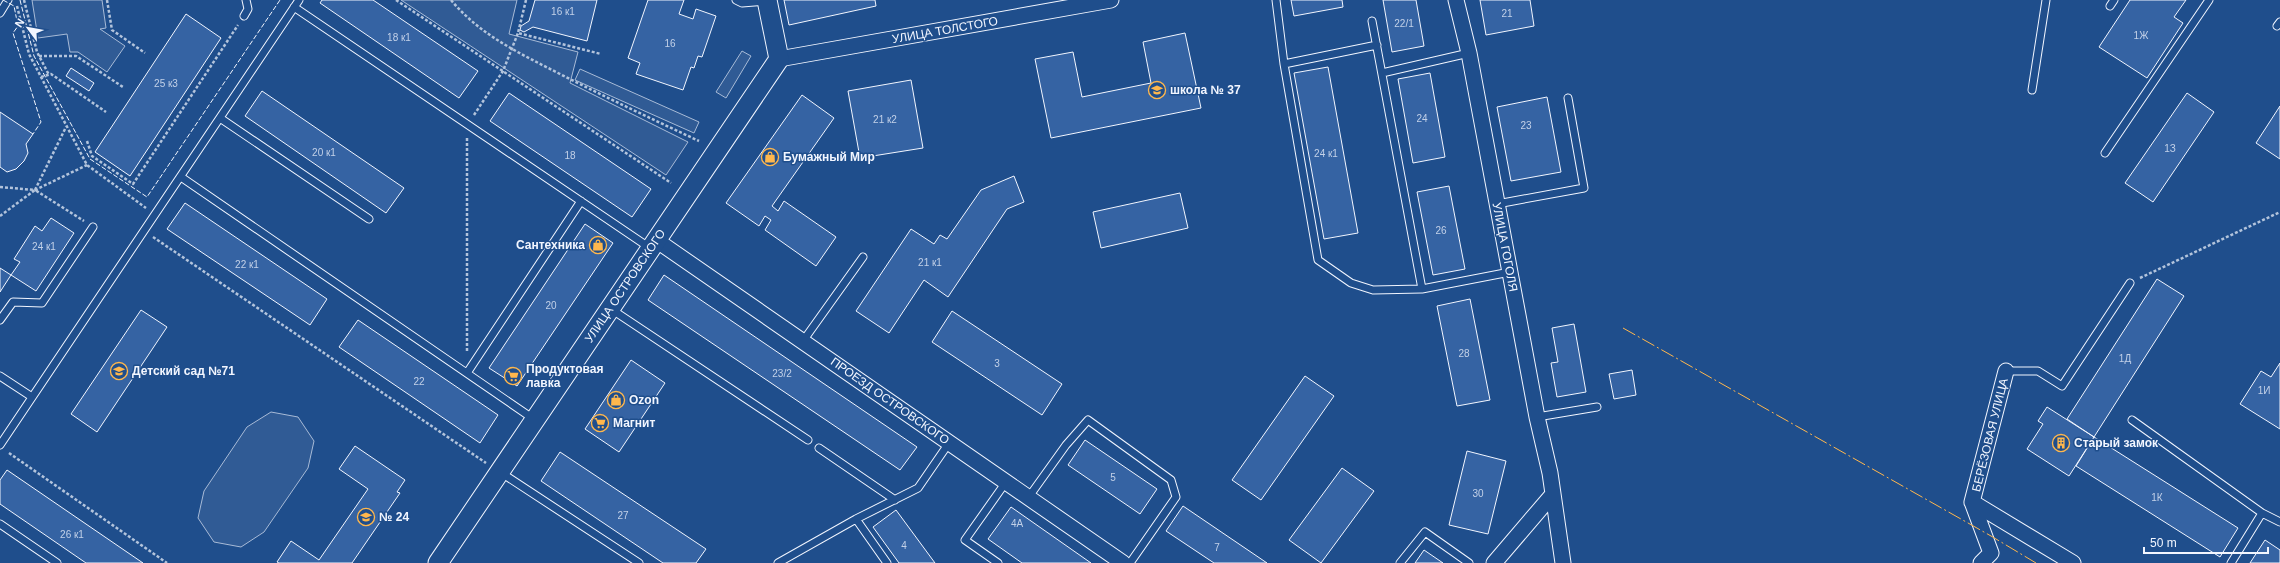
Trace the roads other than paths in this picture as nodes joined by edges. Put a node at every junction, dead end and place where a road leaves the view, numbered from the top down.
1 (8, 0) edge
2 (246, 0) edge
3 (299, 0) edge
4 (736, 0) edge
5 (1111, 0) edge
6 (1276, 0) edge
7 (1456, 0) edge
8 (2046, 0) edge
9 (2209, 0) edge
10 (767, 1) edge
11 (294, 7) junction
12 (0, 13) edge
13 (244, 16) road end
14 (1372, 21) dead end
15 (1377, 45) junction
16 (1469, 53) junction
17 (779, 59) junction
18 (1284, 64) junction
19 (1382, 73) junction
20 (2032, 90) dead end
21 (1568, 98) dead end
22 (220, 118) junction
23 (2105, 153) dead end
24 (180, 177) junction
25 (581, 201) junction
26 (1497, 204) junction
27 (368, 219) dead end
28 (93, 227) road end
29 (653, 244) junction
30 (864, 257) dead end
31 (1510, 272) junction
32 (2130, 283) road end
33 (1422, 289) junction
34 (610, 308) junction
35 (0, 320) edge
36 (803, 341) junction
37 (2006, 371) joint
38 (467, 373) junction
39 (0, 376) edge
40 (32, 397) junction
41 (1597, 407) dead end
42 (1537, 417) junction
43 (535, 420) junction
44 (2132, 420) dead end
45 (808, 440) dead end
46 (949, 443) junction
47 (0, 445) edge
48 (820, 448) dead end
49 (500, 472) junction
50 (1006, 482) junction
51 (1553, 494) junction
52 (1028, 498) junction
53 (895, 500) junction
54 (1972, 502) junction
55 (2262, 513) junction
56 (856, 519) junction
57 (2280, 522) edge
58 (0, 524) edge
59 (57, 563) edge
60 (438, 563) edge
61 (639, 563) edge
62 (778, 563) edge
63 (887, 563) edge
64 (998, 563) edge
65 (1123, 563) edge
66 (1130, 563) edge
67 (1400, 563) edge
68 (1469, 563) edge
69 (1494, 563) edge
70 (1563, 563) edge
71 (1981, 563) edge
72 (2073, 563) edge
73 (2231, 563) edge

1 - 12 lane
2 - 13 lane
3 - 11 lane
4 - 10 lane
5 - 17 street, УЛИЦА ТОЛСТОГО
6 - 18 lane
7 - 16 street, УЛИЦА ГОГОЛЯ
8 - 20 lane
9 - 23 lane
10 - 17 street
11 - 22 lane
11 - 25 lane
14 - 15 lane
15 - 18 lane
15 - 19 lane
16 - 19 lane
16 - 26 street, УЛИЦА ГОГОЛЯ
17 - 29 street, УЛИЦА ОСТРОВСКОГО
18 - 33 lane
19 - 33 lane
21 - 26 lane
22 - 24 lane
22 - 27 lane
24 - 38 lane
24 - 40 lane
25 - 29 lane
25 - 38 lane
26 - 31 street, УЛИЦА ГОГОЛЯ
28 - 35 lane
29 - 34 street, УЛИЦА ОСТРОВСКОГО
29 - 36 street, ПРОЕЗД ОСТРОВСКОГО
30 - 36 lane
31 - 33 lane
31 - 42 street, УЛИЦА ГОГОЛЯ
32 - 37 lane
34 - 43 street, УЛИЦА ОСТРОВСКОГО
34 - 45 lane
36 - 46 street, ПРОЕЗД ОСТРОВСКОГО
37 - 54 street, БЕРЁЗОВАЯ УЛИЦА
38 - 43 lane
39 - 40 lane
40 - 47 lane
41 - 42 lane
42 - 51 street, УЛИЦА ГОГОЛЯ
43 - 49 street, УЛИЦА ОСТРОВСКОГО
44 - 55 lane
46 - 50 street, ПРОЕЗД ОСТРОВСКОГО
46 - 53 lane
48 - 53 lane
49 - 60 street, УЛИЦА ОСТРОВСКОГО
49 - 61 lane
50 - 52 street, ПРОЕЗД ОСТРОВСКОГО
50 - 64 lane
51 - 69 street
51 - 70 street, УЛИЦА ГОГОЛЯ
52 - 65 street, ПРОЕЗД ОСТРОВСКОГО
52 - 66 lane
53 - 56 lane
54 - 71 street
54 - 72 street, БЕРЁЗОВАЯ УЛИЦА
55 - 57 lane
55 - 73 lane
56 - 62 lane
56 - 63 lane
58 - 59 lane
67 - 68 lane

